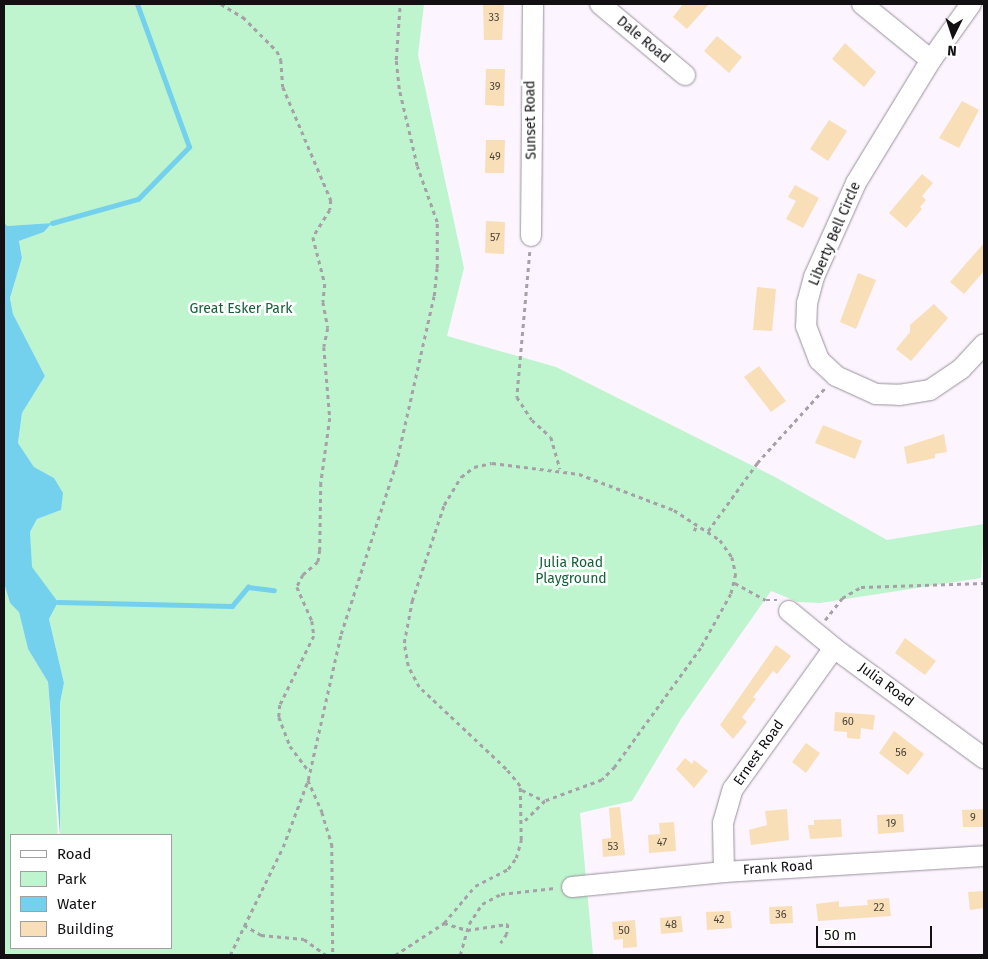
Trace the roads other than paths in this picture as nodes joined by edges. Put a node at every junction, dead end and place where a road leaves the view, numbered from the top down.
1 (533, 4) edge
2 (600, 4) edge
3 (862, 4) edge
4 (971, 4) edge
5 (931, 60) junction
6 (685, 75) dead end
7 (531, 236) road end
8 (984, 344) edge
9 (783, 605) road end
10 (834, 648) junction
11 (984, 758) edge
12 (984, 856) edge
13 (724, 872) junction
14 (572, 887) road end

1 - 7 street, Sunset Road
2 - 6 street, Dale Road
3 - 5 street
4 - 5 street, Liberty Bell Circle
5 - 8 street, Liberty Bell Circle
9 - 10 street, Julia Road
10 - 11 street, Julia Road
10 - 13 street, Ernest Road
12 - 13 street, Frank Road
13 - 14 street, Frank Road

